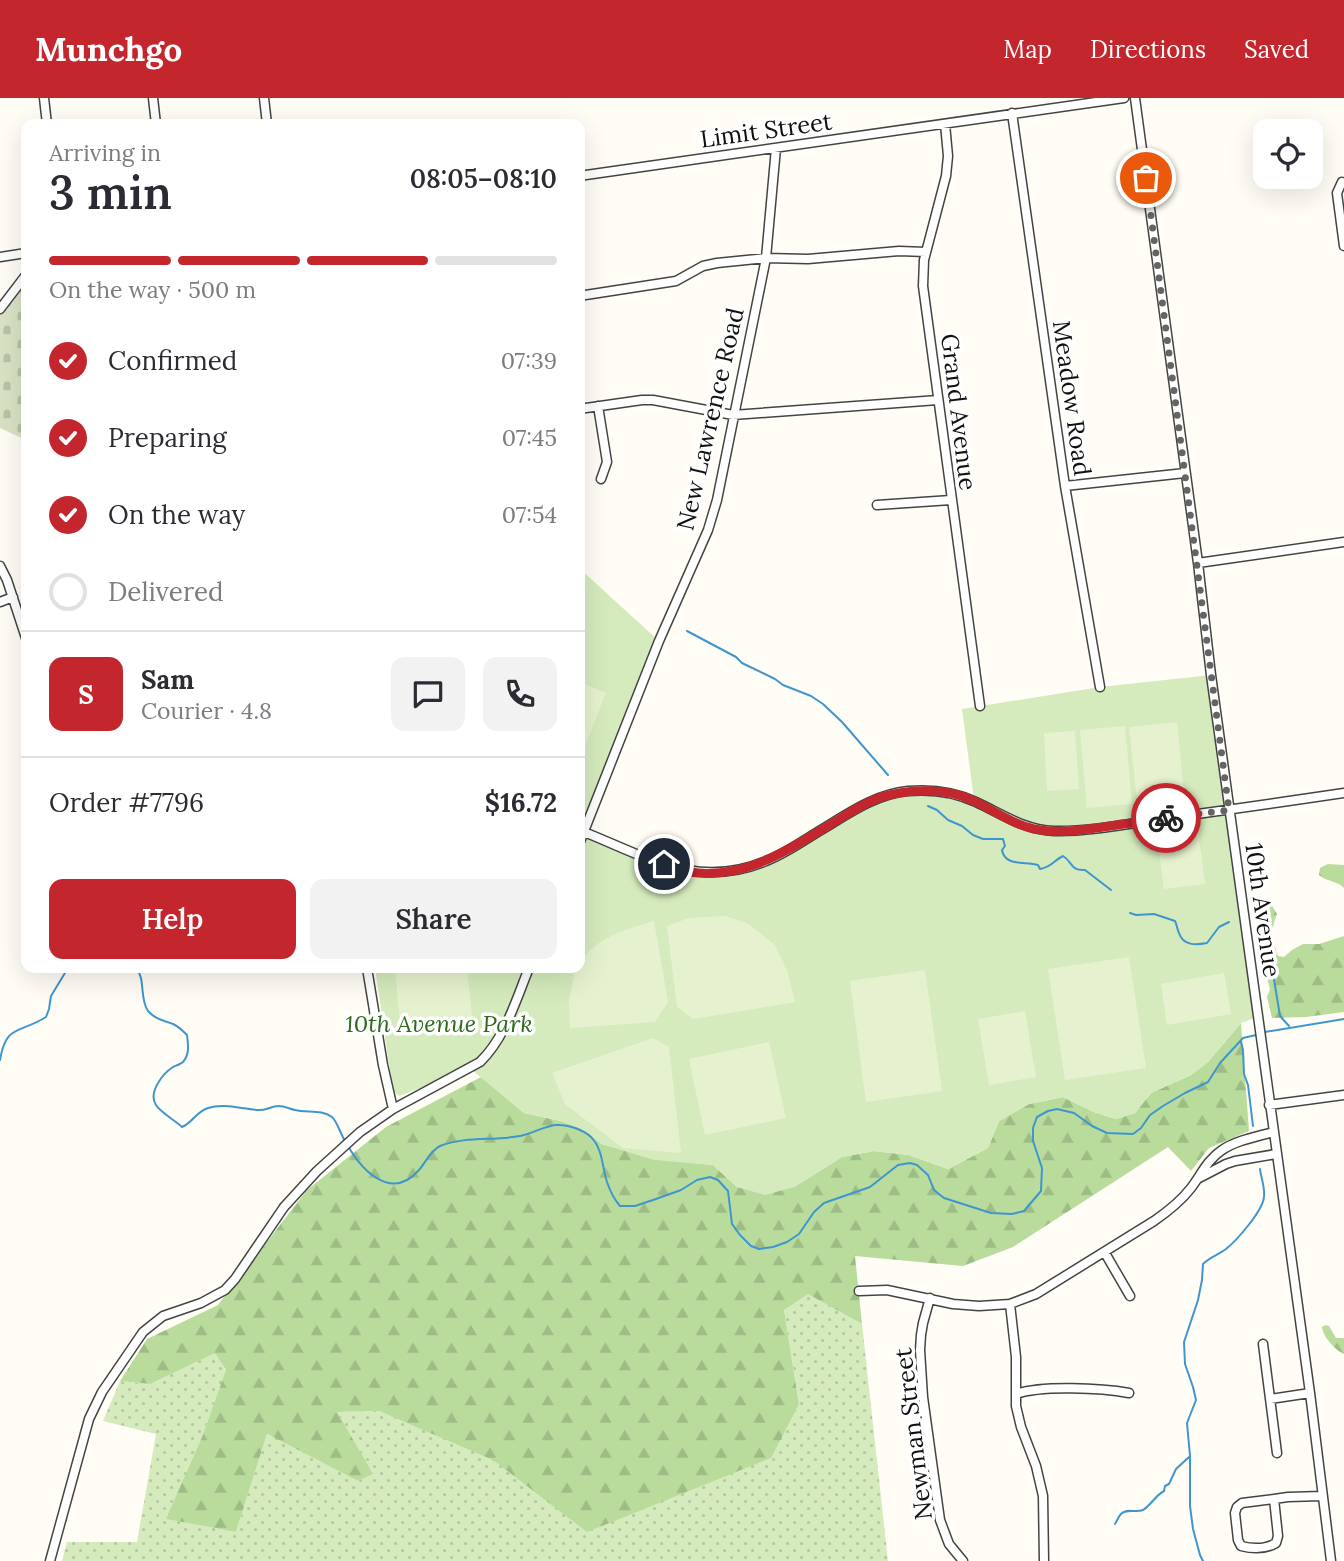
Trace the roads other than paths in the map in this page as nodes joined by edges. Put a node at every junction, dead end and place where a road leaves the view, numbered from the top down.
1 (44, 98) edge
2 (153, 98) edge
3 (264, 98) edge
4 (1124, 98) edge
5 (1135, 98) edge
6 (1012, 113) junction
7 (46, 119) edge
8 (155, 119) edge
9 (266, 119) edge
10 (945, 124) junction
11 (776, 148) junction
12 (585, 175) edge
13 (1342, 182) dead end
14 (1344, 246) edge
15 (926, 252) junction
16 (21, 254) edge
17 (0, 257) edge
18 (766, 258) junction
19 (21, 282) edge
20 (585, 295) edge
21 (0, 309) edge
22 (938, 400) junction
23 (598, 405) junction
24 (585, 408) edge
25 (733, 415) junction
26 (1185, 473) junction
27 (601, 479) dead end
28 (1065, 485) junction
29 (951, 500) junction
30 (877, 505) dead end
31 (1344, 542) edge
32 (1198, 563) junction
33 (0, 566) edge
34 (13, 597) junction
35 (0, 602) edge
36 (21, 622) edge
37 (1100, 687) dead end
38 (980, 706) dead end
39 (1344, 793) edge
40 (1229, 810) junction
41 (585, 829) edge
42 (585, 832) edge
43 (368, 973) edge
44 (526, 973) edge
45 (1344, 1095) edge
46 (1269, 1105) junction
47 (393, 1109) junction
48 (1273, 1132) junction
49 (1276, 1154) junction
50 (1197, 1180) junction
51 (1105, 1253) junction
52 (859, 1291) dead end
53 (1130, 1296) dead end
54 (930, 1298) junction
55 (1010, 1304) junction
56 (1263, 1344) dead end
57 (1129, 1393) dead end
58 (1310, 1393) junction
59 (1016, 1394) junction
60 (1270, 1399) junction
61 (1277, 1452) dead end
62 (1322, 1496) junction
63 (1274, 1499) junction
64 (50, 1561) edge
65 (963, 1561) edge
66 (1044, 1561) edge
67 (1331, 1561) edge

1 - 7 street
2 - 8 street
3 - 9 street
4 - 6 street, Limit Street
5 - 26 street, 10th Avenue
6 - 10 street, Limit Street
6 - 28 street, Meadow Road
10 - 11 street, Limit Street
10 - 15 street, Grand Avenue
11 - 12 street, Limit Street
11 - 18 street, New Lawrence Road
13 - 14 street
15 - 18 street
15 - 22 street, Grand Avenue
16 - 17 street
18 - 20 street
18 - 25 street, New Lawrence Road
19 - 21 street
22 - 25 street
22 - 29 street, Grand Avenue
23 - 24 street
23 - 25 street
23 - 27 street
25 - 41 street, New Lawrence Road
26 - 28 street
26 - 32 street, 10th Avenue
28 - 37 street, Meadow Road
29 - 30 street
29 - 38 street, Grand Avenue
31 - 32 street
32 - 40 street, 10th Avenue
33 - 34 street
34 - 35 street
34 - 36 street
39 - 40 street
40 - 42 street
40 - 46 street, 10th Avenue
43 - 47 street
44 - 47 street
45 - 46 street
46 - 48 street, 10th Avenue
47 - 64 street
48 - 49 street, 10th Avenue
48 - 50 street
49 - 50 street
49 - 58 street, 10th Avenue
50 - 51 street
51 - 53 street
51 - 55 street
52 - 54 street
54 - 55 street
54 - 65 street, Newman Street
55 - 59 street
56 - 60 street
57 - 59 street
58 - 60 street
58 - 62 street, 10th Avenue
59 - 66 street
60 - 61 street
62 - 63 street
62 - 67 street, 10th Avenue
63 - 63 street

